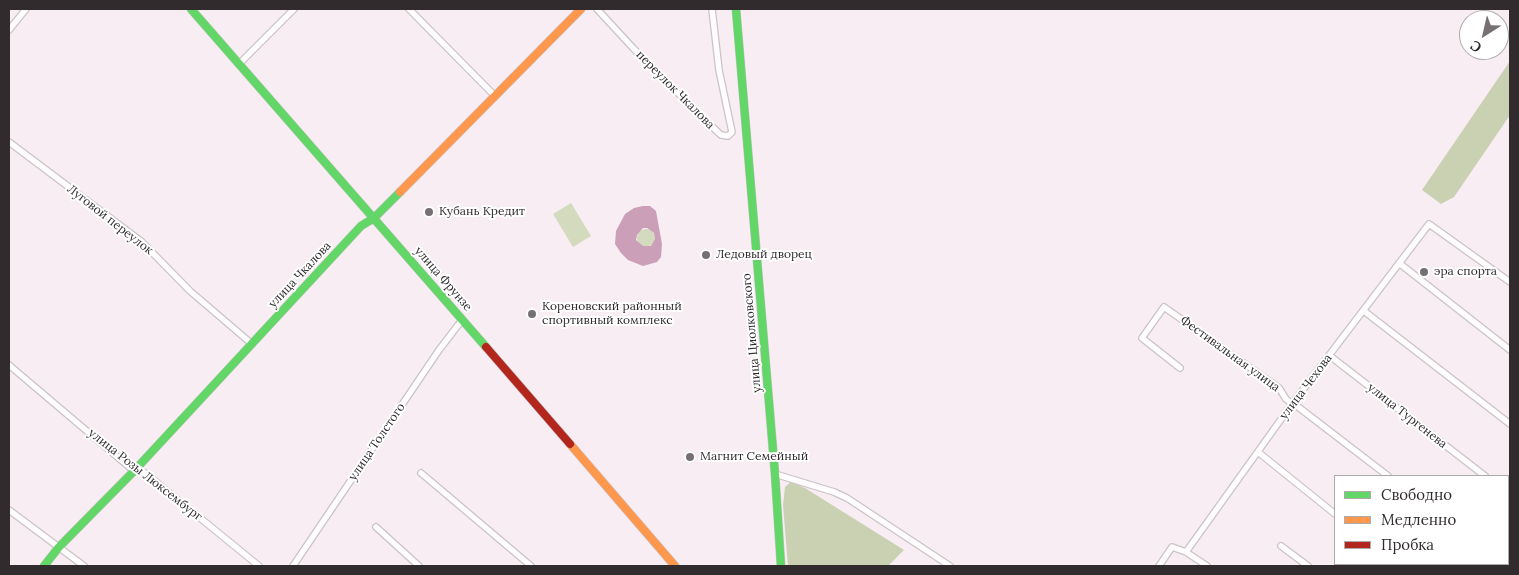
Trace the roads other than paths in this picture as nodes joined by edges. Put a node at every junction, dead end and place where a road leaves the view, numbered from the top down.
1 (26, 9) edge
2 (191, 9) edge
3 (294, 9) edge
4 (409, 9) edge
5 (581, 9) edge
6 (597, 9) edge
7 (712, 9) edge
8 (736, 9) edge
9 (9, 30) edge
10 (239, 64) junction
11 (494, 95) junction
12 (9, 142) edge
13 (374, 218) junction
14 (1400, 263) junction
15 (1510, 282) edge
16 (1364, 311) junction
17 (462, 320) junction
18 (252, 344) junction
19 (1510, 350) edge
20 (1330, 356) junction
21 (9, 364) edge
22 (1180, 368) dead end
23 (1293, 403) junction
24 (1510, 424) edge
25 (1258, 452) junction
26 (134, 471) junction
27 (421, 473) dead end
28 (775, 474) junction
29 (1387, 475) edge
30 (1484, 475) edge
31 (9, 510) edge
32 (1334, 513) edge
33 (376, 527) dead end
34 (1281, 546) dead end
35 (59, 548) junction
36 (1186, 552) junction
37 (44, 566) edge
38 (84, 566) edge
39 (259, 566) edge
40 (293, 566) edge
41 (418, 566) edge
42 (531, 566) edge
43 (675, 566) edge
44 (781, 566) edge
45 (950, 566) edge
46 (1159, 566) edge
47 (1206, 566) edge
48 (1308, 566) edge

1 - 9 street
2 - 10 main road, улица Фрунзе
3 - 10 street
4 - 11 street
5 - 11 main road, улица Чкалова
6 - 7 street, переулок Чкалова
8 - 28 main road, улица Циолковского
10 - 13 main road, улица Фрунзе
11 - 13 main road, улица Чкалова
12 - 18 street, Луговой переулок
13 - 17 main road, улица Фрунзе
13 - 18 main road, улица Чкалова
14 - 15 street, улица Чехова
14 - 16 street, улица Чехова
14 - 19 street
16 - 20 street, улица Чехова
16 - 24 street
17 - 40 street, улица Толстого
17 - 43 main road, улица Фрунзе
18 - 26 main road, улица Чкалова
20 - 23 street, улица Чехова
20 - 30 street, улица Тургенева
21 - 26 street, улица Розы Люксембург
22 - 23 street, Фестивальная улица
23 - 25 street, улица Чехова
23 - 29 street, Фестивальная улица
25 - 32 street
25 - 36 street, улица Чехова
26 - 35 main road, улица Чкалова
26 - 39 street, улица Розы Люксембург
27 - 42 street
28 - 44 main road, улица Циолковского
28 - 45 street
31 - 35 street
33 - 41 street
34 - 48 street
35 - 37 main road, улица Чкалова
35 - 38 street
36 - 46 street
36 - 47 street

